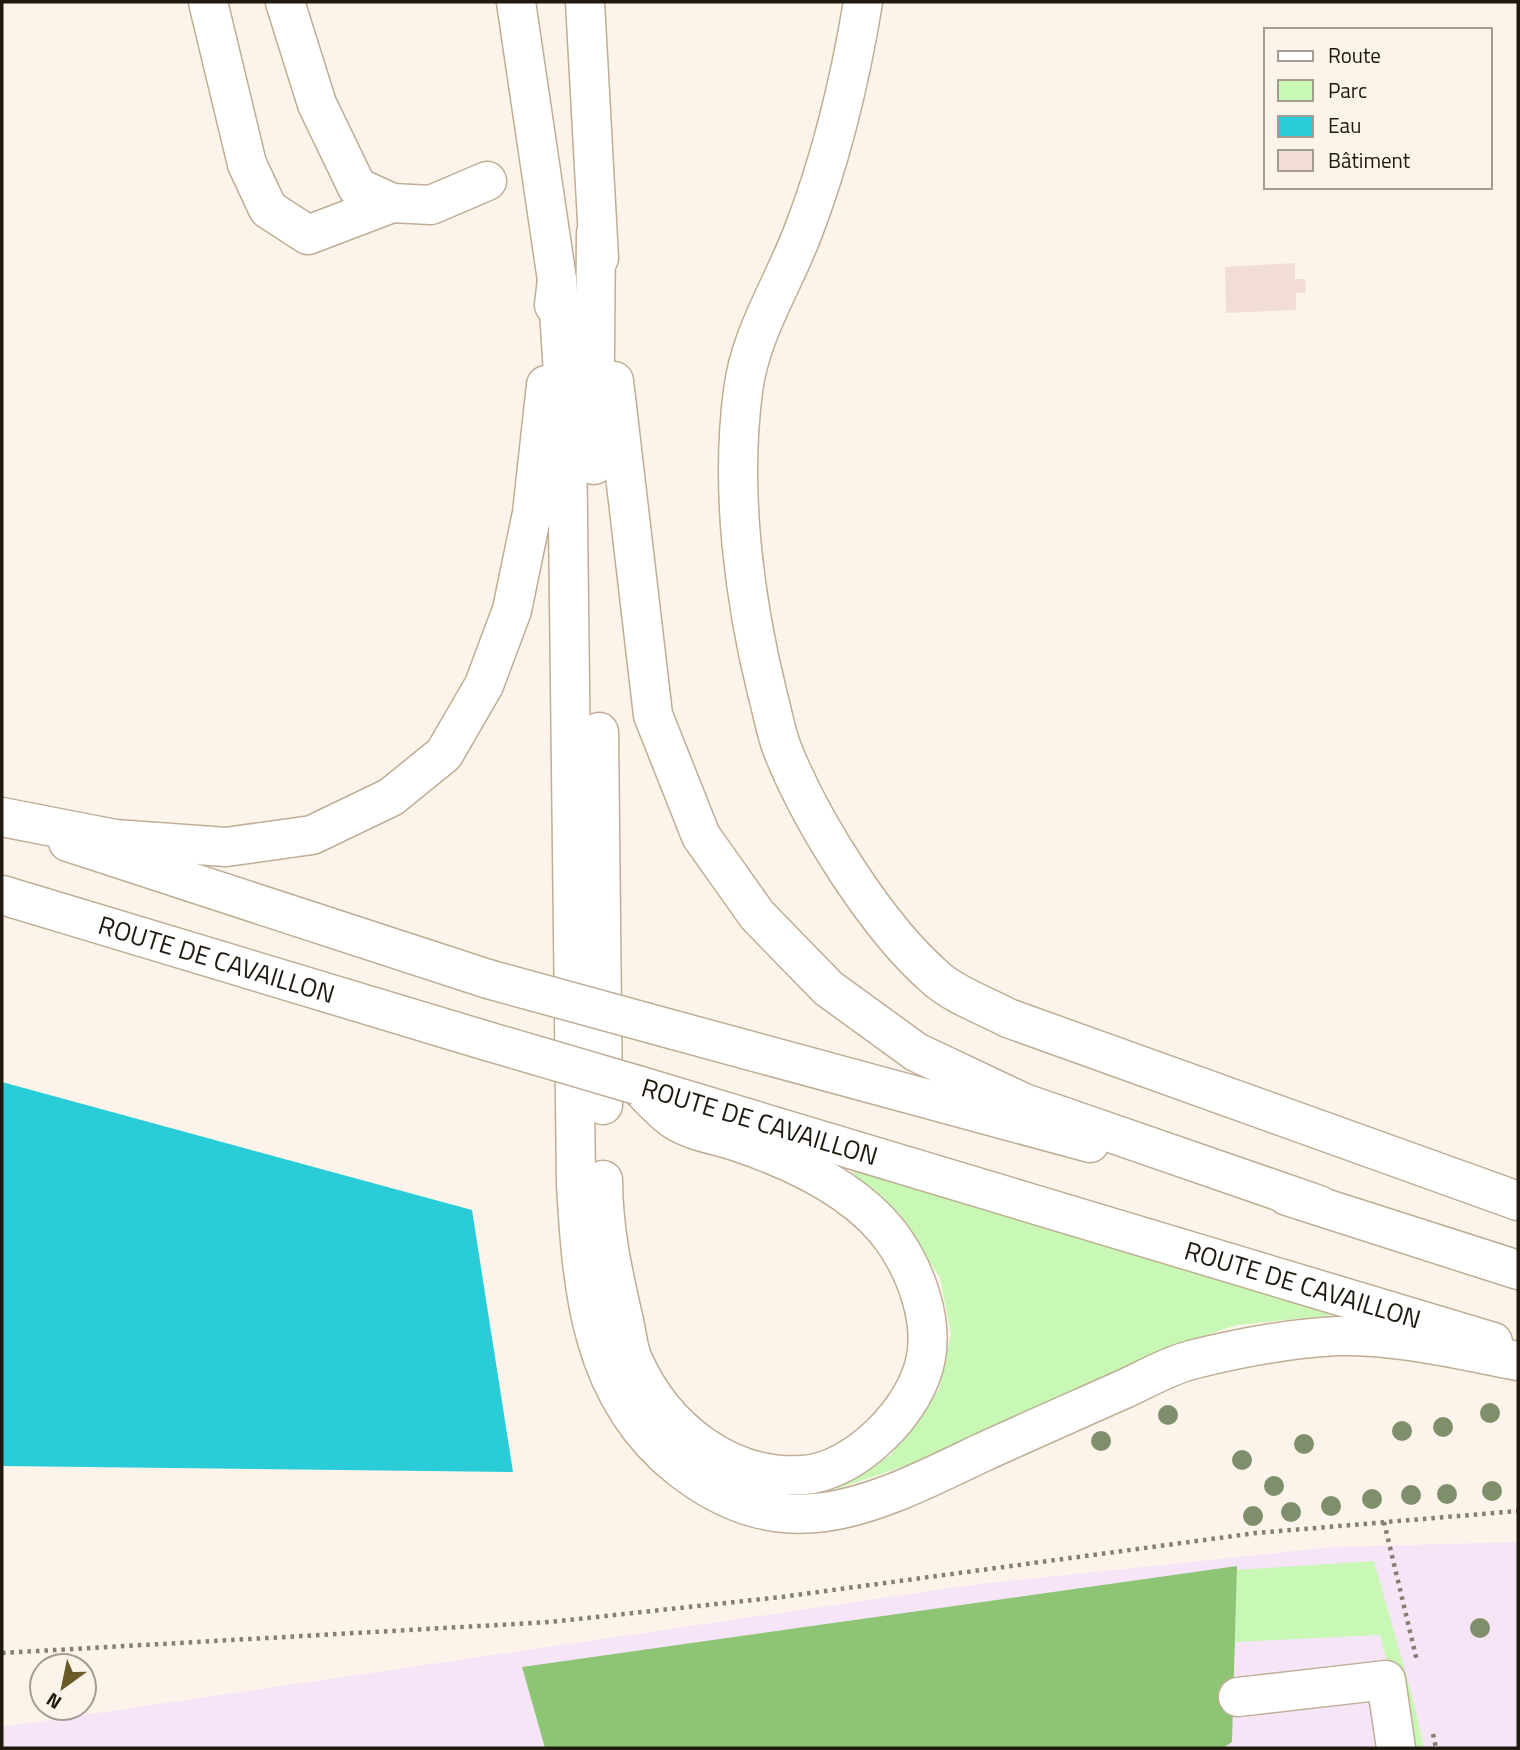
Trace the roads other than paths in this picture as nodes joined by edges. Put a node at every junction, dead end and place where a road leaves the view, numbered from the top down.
1 (208, 2) edge
2 (285, 2) edge
3 (516, 2) edge
4 (585, 2) edge
5 (863, 2) edge
6 (487, 181) dead end
7 (392, 203) junction
8 (596, 233) junction
9 (556, 280) junction
10 (2, 819) edge
11 (2, 895) edge
12 (675, 1109) junction
13 (1518, 1201) edge
14 (1319, 1205) junction
15 (1518, 1270) edge
16 (1518, 1349) edge
17 (1518, 1361) edge
18 (1238, 1698) dead end
19 (1396, 1748) edge

1 - 7 main road
2 - 7 main road
3 - 9 main road
4 - 8 main road
5 - 13 main road
6 - 7 main road
8 - 12 main road
8 - 14 main road
9 - 10 main road
9 - 17 main road
10 - 14 main road, bridge
11 - 12 main road, ROUTE DE CAVAILLON, bridge
12 - 16 main road, ROUTE DE CAVAILLON
14 - 15 main road
18 - 19 main road

